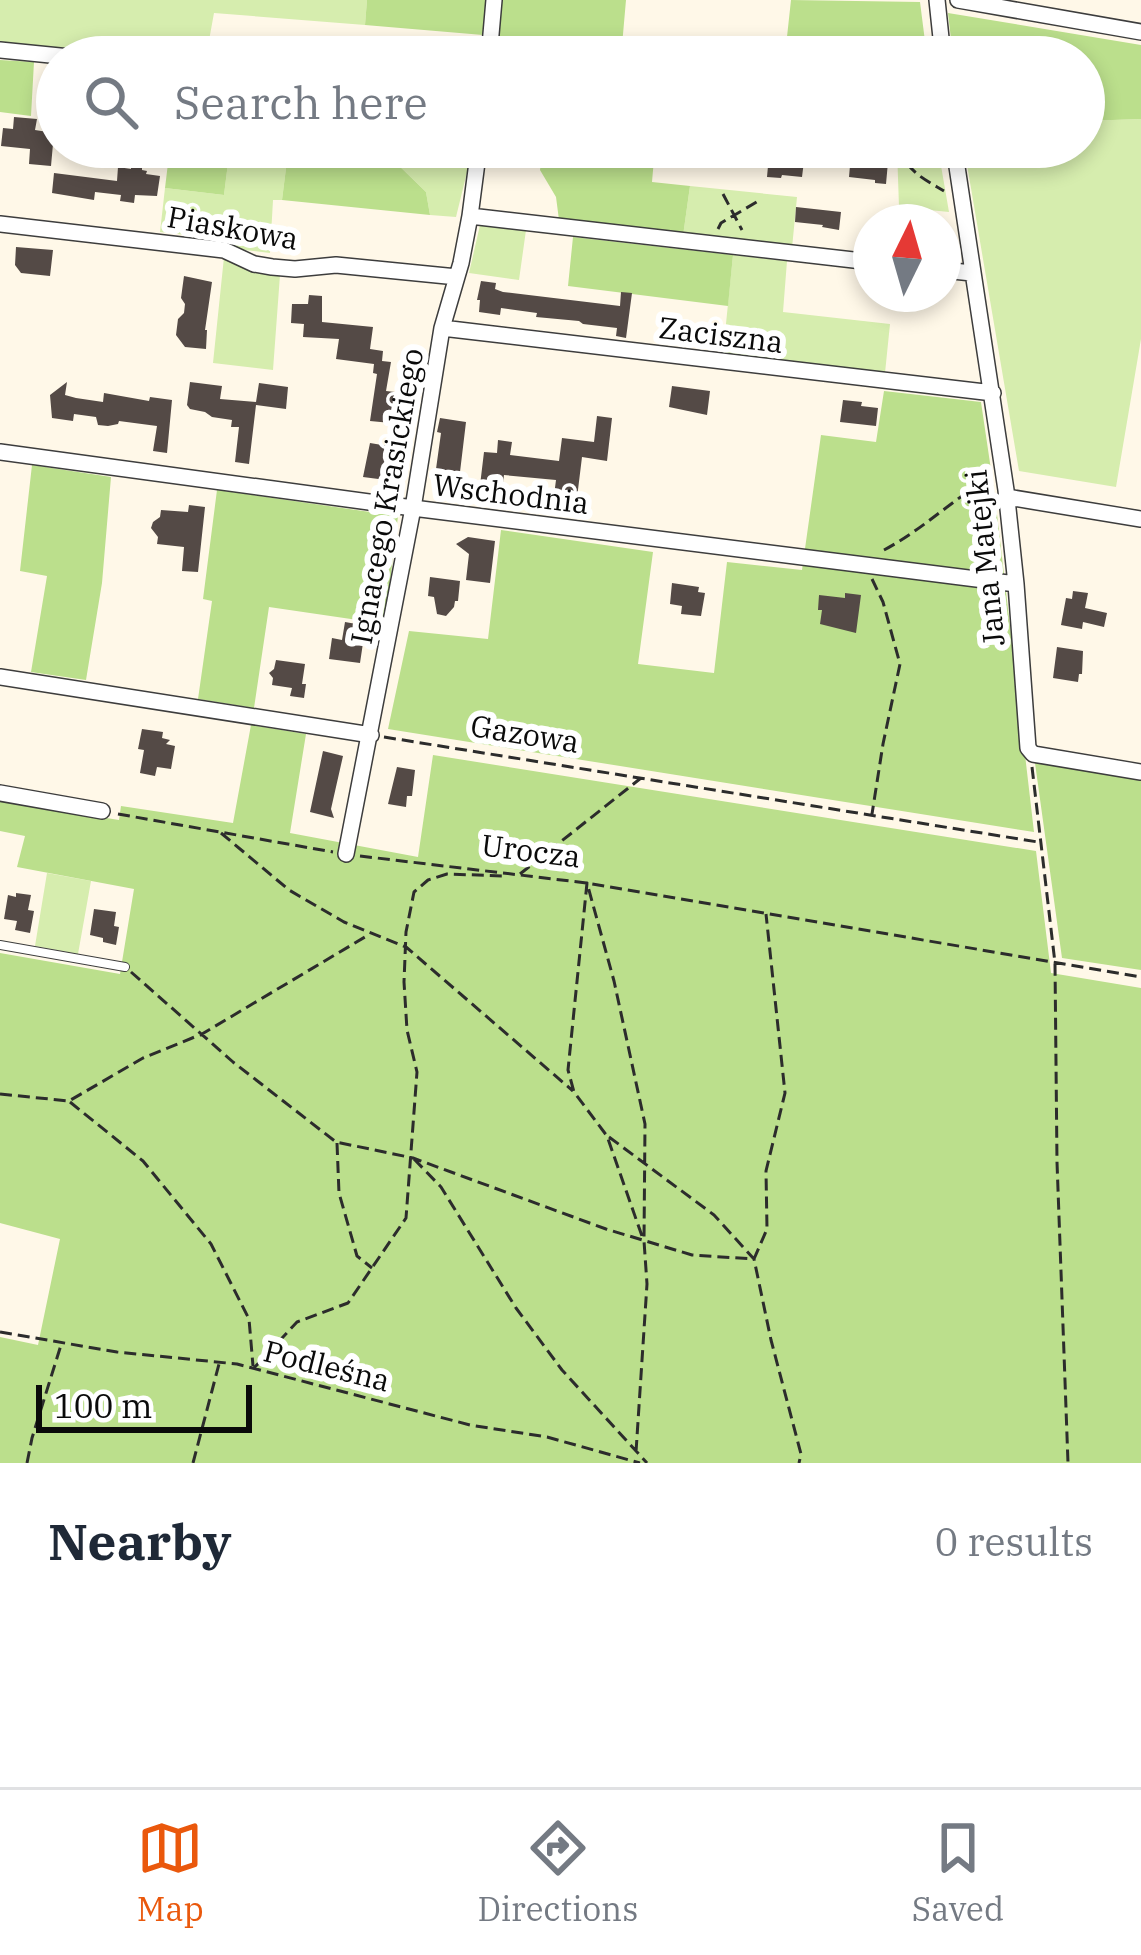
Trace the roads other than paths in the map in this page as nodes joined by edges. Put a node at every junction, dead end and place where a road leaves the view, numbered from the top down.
1 (494, 0) edge
2 (937, 0) edge
3 (958, 0) edge
4 (1141, 32) edge
5 (491, 36) edge
6 (941, 36) edge
7 (0, 50) edge
8 (36, 54) edge
9 (476, 168) edge
10 (957, 168) edge
11 (470, 216) junction
12 (0, 224) edge
13 (853, 260) edge
14 (961, 272) edge
15 (972, 273) junction
16 (457, 277) junction
17 (442, 328) junction
18 (992, 393) junction
19 (0, 452) edge
20 (1007, 496) junction
21 (413, 508) junction
22 (1141, 519) edge
23 (1016, 584) junction
24 (0, 677) edge
25 (371, 735) junction
26 (1141, 772) edge
27 (0, 793) edge
28 (102, 811) road end
29 (346, 854) road end
30 (0, 945) edge
31 (125, 967) road end

1 - 5 street
2 - 6 street
3 - 4 street
7 - 8 street
9 - 11 street, Ignacego Krasickiego
10 - 15 street, Jana Matejki
11 - 13 street
11 - 16 street, Ignacego Krasickiego
12 - 16 street, Piaskowa
14 - 15 street
15 - 18 street, Jana Matejki
16 - 17 street, Ignacego Krasickiego
17 - 18 street, Zaciszna
17 - 21 street, Ignacego Krasickiego
18 - 20 street, Jana Matejki
19 - 21 street, Wschodnia
20 - 22 street
20 - 23 street, Jana Matejki
21 - 23 street, Wschodnia
21 - 25 street, Ignacego Krasickiego
23 - 26 street, Jana Matejki
24 - 25 street
25 - 29 street, Ignacego Krasickiego
27 - 28 street
30 - 31 lane

